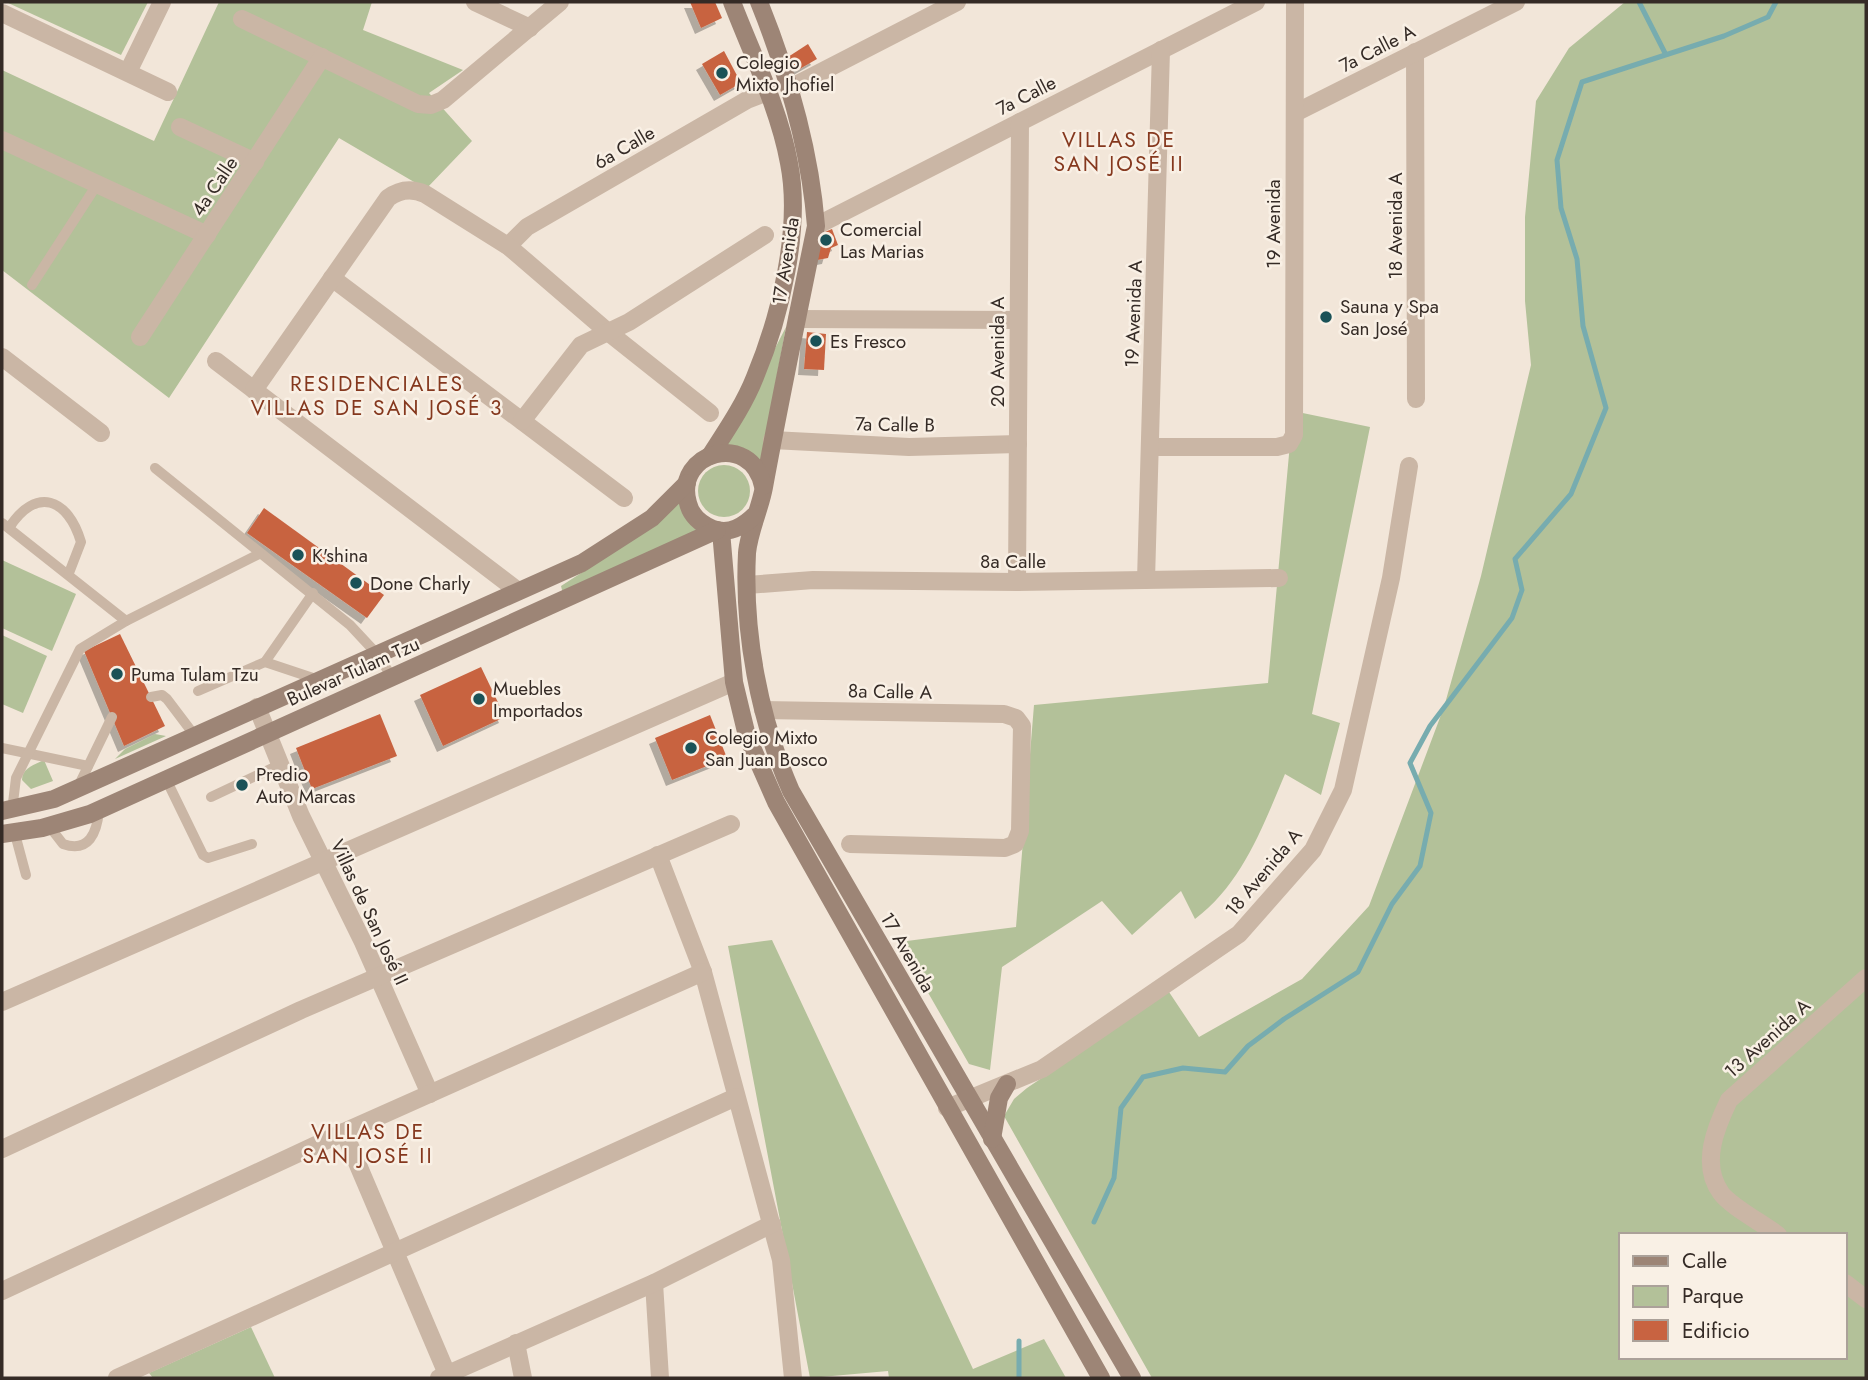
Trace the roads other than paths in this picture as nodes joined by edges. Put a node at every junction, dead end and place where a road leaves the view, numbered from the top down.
1 (162, 2) edge
2 (475, 2) edge
3 (561, 2) edge
4 (732, 2) edge
5 (759, 2) edge
6 (957, 2) edge
7 (1256, 2) edge
8 (1295, 2) edge
9 (1516, 2) edge
10 (2, 13) edge
11 (242, 19) dead end
12 (530, 28) junction
13 (1161, 50) junction
14 (1415, 52) junction
15 (322, 57) junction
16 (128, 72) junction
17 (790, 88) junction
18 (168, 92) dead end
19 (767, 92) junction
20 (1295, 113) junction
21 (1020, 122) junction
22 (180, 127) dead end
23 (2, 140) edge
24 (255, 162) junction
25 (97, 183) junction
26 (816, 226) junction
27 (207, 235) junction
28 (765, 235) dead end
29 (508, 246) junction
30 (332, 278) junction
31 (32, 285) dead end
32 (797, 319) junction
33 (1018, 320) junction
34 (608, 332) junction
35 (140, 337) dead end
36 (2, 357) edge
37 (216, 361) dead end
38 (254, 390) junction
39 (1416, 399) dead end
40 (710, 413) dead end
41 (522, 421) junction
42 (101, 433) dead end
43 (772, 440) junction
44 (1018, 444) junction
45 (1150, 447) junction
46 (710, 456) junction
47 (1409, 466) dead end
48 (155, 468) dead end
49 (687, 483) junction
50 (764, 490) junction
51 (624, 498) dead end
52 (756, 514) junction
53 (6, 525) edge
54 (719, 530) junction
55 (259, 554) junction
56 (69, 573) junction
57 (1279, 578) dead end
58 (1146, 580) junction
59 (1017, 582) junction
60 (747, 585) junction
61 (518, 591) junction
62 (313, 593) junction
63 (126, 621) junction
64 (377, 654) junction
65 (265, 662) junction
66 (392, 677) junction
67 (319, 680) junction
68 (734, 682) junction
69 (198, 691) dead end
70 (151, 697) dead end
71 (257, 707) junction
72 (763, 710) junction
73 (112, 717) dead end
74 (265, 733) junction
75 (195, 736) junction
76 (2, 747) edge
77 (27, 754) junction
78 (203, 762) junction
79 (279, 765) junction
80 (88, 766) junction
81 (166, 779) junction
82 (77, 788) junction
83 (211, 797) dead end
84 (99, 810) junction
85 (7, 811) edge
86 (731, 824) dead end
87 (49, 827) junction
88 (8, 834) edge
89 (252, 844) dead end
90 (850, 844) dead end
91 (658, 855) junction
92 (323, 859) junction
93 (26, 874) dead end
94 (703, 972) junction
95 (379, 977) junction
96 (1866, 978) edge
97 (2, 1002) edge
98 (1007, 1084) junction
99 (430, 1094) junction
100 (736, 1097) junction
101 (969, 1100) junction
102 (947, 1108) junction
103 (344, 1132) junction
104 (992, 1139) junction
105 (2, 1149) edge
106 (772, 1224) junction
107 (1775, 1233) edge
108 (395, 1253) junction
109 (654, 1283) junction
110 (1847, 1285) edge
111 (2, 1291) edge
112 (1866, 1299) edge
113 (516, 1343) junction
114 (443, 1376) edge
115 (117, 1378) edge
116 (523, 1378) edge
117 (660, 1378) edge
118 (793, 1378) edge
119 (1101, 1378) edge
120 (1132, 1378) edge

1 - 16 street
2 - 12 street
3 - 12 street
4 - 19 main road, 17 Avenida
5 - 17 main road, 17 Avenida
6 - 17 street
7 - 13 street, 7a Calle
8 - 20 street, 19 Avenida
9 - 14 street, 7a Calle A
10 - 16 street
11 - 15 street
12 - 15 street
13 - 21 street, 7a Calle
13 - 45 street, 19 Avenida A
14 - 20 street, 7a Calle A
14 - 39 street, 18 Avenida A
15 - 24 street, 4a Calle
16 - 18 street
17 - 26 main road, 17 Avenida
19 - 29 street, 6a Calle
19 - 46 main road, 17 Avenida
20 - 45 street, 19 Avenida
21 - 26 street, 7a Calle
21 - 33 street, 20 Avenida A
22 - 24 street
23 - 25 street
24 - 27 street, 4a Calle
25 - 27 street
25 - 31 lane
26 - 32 main road, 17 Avenida
27 - 35 street, 4a Calle
28 - 34 street
29 - 30 street
29 - 34 street
30 - 38 street
30 - 41 street
32 - 33 street
32 - 43 main road, 17 Avenida
33 - 44 street, 20 Avenida A
34 - 40 street
34 - 41 street
36 - 42 street
37 - 38 street
38 - 61 street
41 - 51 street
43 - 44 street, 7a Calle B
43 - 50 main road, 17 Avenida
44 - 59 street, 20 Avenida A
45 - 58 street, 19 Avenida A
46 - 49 main road
46 - 50 main road
47 - 98 street, 18 Avenida A
48 - 55 lane
49 - 54 main road
49 - 61 main road, Bulevar Tulam Tzu
50 - 52 main road
52 - 54 main road
52 - 60 main road, 17 Avenida
53 - 56 lane
53 - 56 lane
54 - 66 main road, Bulevar Tulam Tzu
54 - 68 main road
55 - 62 lane
55 - 63 lane
56 - 63 lane
57 - 58 street, 8a Calle
58 - 59 street, 8a Calle
59 - 60 street, 8a Calle
60 - 72 main road, 17 Avenida
61 - 64 main road, Bulevar Tulam Tzu
62 - 64 lane
62 - 65 lane
63 - 77 lane
64 - 66 lane
64 - 67 main road, Bulevar Tulam Tzu
65 - 67 lane
65 - 69 lane
66 - 74 main road, Bulevar Tulam Tzu
67 - 71 main road, Bulevar Tulam Tzu
68 - 92 street
68 - 102 main road
70 - 75 lane
71 - 74 street, Villas de San José II
71 - 75 main road, Bulevar Tulam Tzu
72 - 90 street, 8a Calle A
72 - 101 main road, 17 Avenida
73 - 80 lane
74 - 78 main road, Bulevar Tulam Tzu
74 - 79 street, Villas de San José II
75 - 78 main road
75 - 82 main road, Bulevar Tulam Tzu
76 - 77 lane
77 - 80 lane
77 - 85 lane
78 - 81 main road, Bulevar Tulam Tzu
79 - 83 lane
79 - 92 street, Villas de San José II
80 - 82 lane
81 - 84 main road, Bulevar Tulam Tzu
81 - 89 lane
82 - 85 main road, Bulevar Tulam Tzu
84 - 87 main road, Bulevar Tulam Tzu
84 - 87 lane
86 - 91 street
87 - 88 main road, Bulevar Tulam Tzu
88 - 93 lane
91 - 94 street
91 - 95 street
92 - 95 street, Villas de San José II
92 - 97 street
94 - 99 street
94 - 100 street
95 - 99 street, Villas de San José II
95 - 105 street
96 - 107 street, 13 Avenida A
98 - 101 street, 18 Avenida A
98 - 104 main road
99 - 103 street
100 - 106 street
100 - 108 street
101 - 102 street, 18 Avenida A
101 - 104 main road, 17 Avenida
102 - 119 main road
103 - 108 street
103 - 111 street
104 - 120 main road, 17 Avenida
106 - 109 street
106 - 118 street
108 - 114 street
108 - 115 street
109 - 113 street
109 - 117 street
110 - 112 street
113 - 114 street
113 - 116 street

